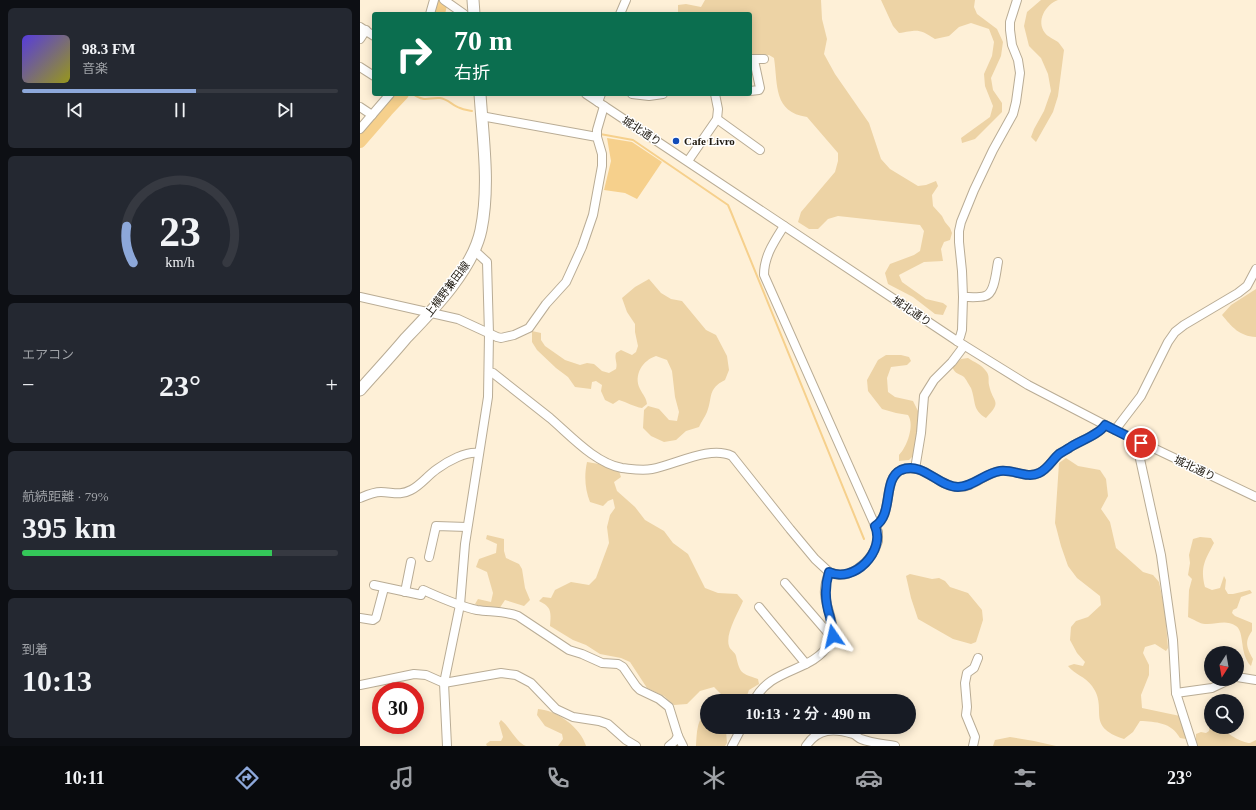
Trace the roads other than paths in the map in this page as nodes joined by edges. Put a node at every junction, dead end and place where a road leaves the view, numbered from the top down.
1 (434, 0) edge
2 (473, 0) edge
3 (626, 0) edge
4 (1017, 0) edge
5 (446, 1) edge
6 (431, 12) edge
7 (461, 12) edge
8 (474, 12) edge
9 (621, 12) edge
10 (363, 28) edge
11 (372, 35) edge
12 (360, 39) edge
13 (752, 60) edge
14 (764, 60) dead end
15 (360, 67) edge
16 (372, 75) edge
17 (752, 91) edge
18 (388, 96) edge
19 (480, 96) edge
20 (590, 96) edge
21 (715, 96) edge
22 (601, 101) edge
23 (360, 107) edge
24 (372, 115) junction
25 (481, 116) junction
26 (717, 119) junction
27 (360, 129) edge
28 (597, 136) junction
29 (760, 150) dead end
30 (688, 161) junction
31 (784, 226) junction
32 (475, 251) junction
33 (998, 262) dead end
34 (1256, 269) edge
35 (360, 296) edge
36 (963, 297) junction
37 (430, 313) junction
38 (489, 334) junction
39 (961, 344) junction
40 (489, 372) junction
41 (360, 390) edge
42 (1105, 425) junction
43 (1115, 430) junction
44 (1141, 443) junction
45 (479, 453) junction
46 (915, 469) junction
47 (1256, 497) edge
48 (360, 498) edge
49 (467, 526) junction
50 (875, 526) junction
51 (429, 557) dead end
52 (411, 562) dead end
53 (829, 572) junction
54 (785, 583) dead end
55 (374, 585) dead end
56 (384, 588) junction
57 (405, 592) junction
58 (460, 605) junction
59 (759, 607) dead end
60 (360, 618) edge
61 (833, 636) junction
62 (978, 658) dead end
63 (806, 664) junction
64 (1244, 678) edge
65 (1256, 680) edge
66 (444, 683) junction
67 (360, 685) edge
68 (1216, 686) edge
69 (1176, 693) junction
70 (758, 694) edge
71 (738, 734) edge
72 (678, 736) junction
73 (859, 742) edge
74 (447, 746) edge
75 (636, 746) edge
76 (668, 746) edge
77 (683, 746) edge
78 (732, 746) edge
79 (806, 746) edge
80 (895, 746) edge
81 (973, 746) edge
82 (1193, 746) edge

1 - 6 street
2 - 8 main road
3 - 9 street
4 - 36 street
5 - 7 street
10 - 11 street
10 - 12 street
13 - 14 street
13 - 17 street
15 - 16 street
18 - 24 street
19 - 25 main road, 上横野兼田線
20 - 22 street, 城北通り
21 - 26 street
22 - 28 street
22 - 30 street, 城北通り
23 - 24 street
24 - 27 street
25 - 28 street
25 - 32 main road, 上横野兼田線
26 - 29 street
26 - 30 street
28 - 38 street
30 - 31 street, 城北通り
31 - 39 street, 城北通り
31 - 50 street
32 - 37 main road, 上横野兼田線
32 - 38 street
33 - 36 street
34 - 43 street
35 - 37 street
36 - 39 street
37 - 38 street
37 - 41 main road, 上横野兼田線
38 - 40 street
39 - 42 street, 城北通り
39 - 46 street
40 - 45 street
40 - 53 street
42 - 43 street, 城北通り
42 - 46 street
43 - 44 street, 城北通り
44 - 47 street, 城北通り
44 - 69 street
45 - 48 street
45 - 49 street
46 - 50 street
49 - 51 street
49 - 58 street
50 - 53 street
52 - 57 street
53 - 61 street
54 - 61 street
55 - 56 street
56 - 57 street
56 - 60 street
57 - 58 street
58 - 66 street
58 - 72 street
59 - 63 street
61 - 63 street
62 - 81 street
63 - 70 street
64 - 65 street
66 - 67 street
66 - 74 street
66 - 75 street
68 - 69 street
69 - 82 street
71 - 78 street
72 - 76 street
72 - 77 street
73 - 79 street
73 - 80 street

